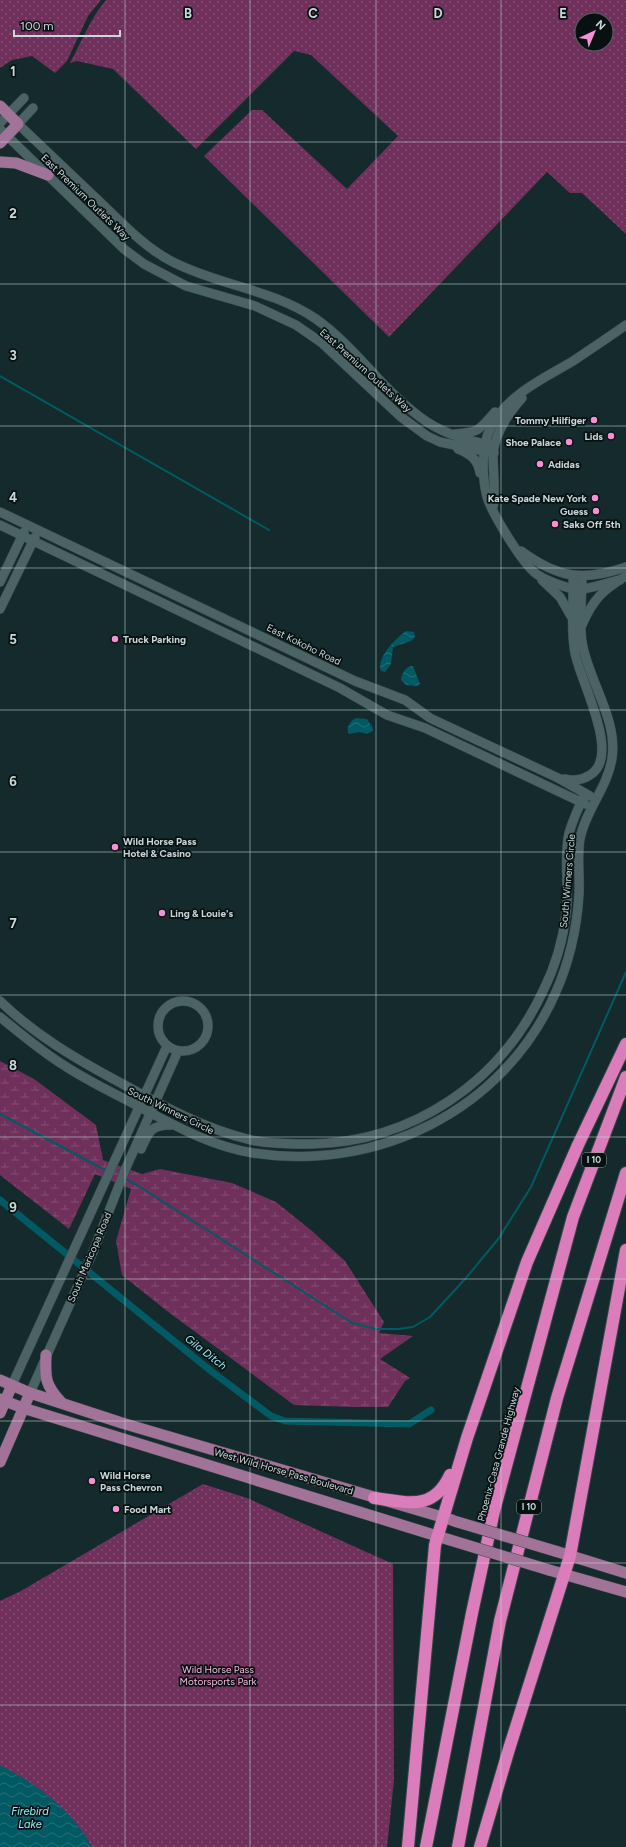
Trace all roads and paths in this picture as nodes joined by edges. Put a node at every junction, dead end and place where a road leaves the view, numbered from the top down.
1 (24, 98) dead end
2 (0, 106) edge
3 (33, 108) dead end
4 (9, 114) junction
5 (0, 123) edge
6 (18, 124) junction
7 (2, 136) edge
8 (0, 162) edge
9 (48, 175) junction
10 (125, 226) junction
11 (113, 239) junction
12 (260, 292) junction
13 (255, 306) junction
14 (626, 325) edge
15 (532, 386) junction
16 (516, 396) junction
17 (449, 434) junction
18 (440, 442) junction
19 (484, 447) junction
20 (494, 449) junction
21 (486, 488) junction
22 (493, 507) junction
23 (0, 512) edge
24 (27, 525) junction
25 (0, 526) edge
26 (38, 530) junction
27 (22, 536) junction
28 (33, 541) junction
29 (511, 543) junction
30 (626, 567) edge
31 (537, 575) junction
32 (578, 577) junction
33 (623, 578) edge
34 (0, 582) edge
35 (578, 588) junction
36 (0, 609) edge
37 (572, 622) junction
38 (268, 640) junction
39 (582, 642) junction
40 (263, 651) junction
41 (426, 714) junction
42 (420, 726) junction
43 (558, 778) junction
44 (583, 798) junction
45 (594, 804) junction
46 (0, 1001) edge
47 (534, 1010) junction
48 (543, 1015) junction
49 (0, 1017) edge
50 (36, 1032) junction
51 (46, 1038) junction
52 (29, 1041) junction
53 (626, 1044) edge
54 (166, 1046) junction
55 (39, 1048) junction
56 (178, 1051) junction
57 (626, 1077) edge
58 (143, 1095) junction
59 (156, 1102) junction
60 (138, 1106) junction
61 (151, 1113) junction
62 (174, 1125) junction
63 (352, 1139) junction
64 (354, 1151) junction
65 (126, 1170) junction
66 (626, 1173) edge
67 (626, 1250) edge
68 (46, 1355) junction
69 (0, 1380) edge
70 (12, 1385) junction
71 (30, 1392) junction
72 (2, 1400) edge
73 (62, 1404) junction
74 (23, 1408) junction
75 (0, 1413) edge
76 (467, 1438) junction
77 (0, 1462) edge
78 (374, 1498) junction
79 (443, 1517) junction
80 (437, 1537) junction
81 (570, 1556) junction
82 (626, 1573) edge
83 (565, 1575) junction
84 (626, 1592) edge
85 (408, 1847) edge
86 (426, 1847) edge
87 (458, 1847) edge
88 (480, 1847) edge

1 - 4 street
2 - 4 main road
3 - 6 street
4 - 5 street
4 - 6 main road
6 - 7 main road
6 - 10 street, East Premium Outlets Way
7 - 9 street, East Premium Outlets Way
8 - 9 main road
9 - 11 street, East Premium Outlets Way
10 - 11 street
10 - 12 street, East Premium Outlets Way
11 - 13 street, East Premium Outlets Way
12 - 13 street
12 - 17 street, East Premium Outlets Way
13 - 18 street, East Premium Outlets Way
14 - 15 street
15 - 16 street
15 - 20 street
16 - 17 street
16 - 19 street
17 - 19 street, East Premium Outlets Way
18 - 19 street, East Premium Outlets Way
18 - 21 street
19 - 20 street, East Premium Outlets Way
19 - 21 street
20 - 22 street
21 - 22 street
22 - 29 street
23 - 24 street, East Kokoho Road
24 - 26 street, East Kokoho Road
24 - 27 street
25 - 27 street, East Kokoho Road
26 - 28 street
26 - 38 street, East Kokoho Road
27 - 28 street, East Kokoho Road
27 - 34 street
28 - 36 street
28 - 40 street, East Kokoho Road
29 - 31 street
29 - 32 street
30 - 32 street
31 - 35 street
31 - 37 street
32 - 35 street, South Winners Circle
33 - 35 street
33 - 39 street
35 - 37 street, South Winners Circle
35 - 39 street, South Winners Circle
37 - 43 street, South Winners Circle
38 - 40 street
38 - 41 street, East Kokoho Road
39 - 45 street, South Winners Circle
40 - 42 street, East Kokoho Road
41 - 42 street
41 - 43 street, East Kokoho Road
42 - 44 street, East Kokoho Road
43 - 44 street, East Kokoho Road
44 - 45 street, East Kokoho Road
44 - 47 street, South Winners Circle
45 - 48 street, South Winners Circle
46 - 50 street, South Winners Circle
47 - 48 street
47 - 63 street, South Winners Circle
48 - 64 street, South Winners Circle
49 - 52 street, South Winners Circle
50 - 51 street, South Winners Circle
50 - 52 street
51 - 55 street
51 - 58 street, South Winners Circle
52 - 55 street, South Winners Circle
53 - 76 highway
54 - 56 street
54 - 56 street
54 - 58 street, South Maricopa Road
55 - 60 street, South Winners Circle
56 - 59 street, South Maricopa Road
57 - 86 highway, Phoenix-Casa Grande Highway / I 10
58 - 59 street, South Winners Circle
58 - 60 street, South Maricopa Road
59 - 61 street, South Maricopa Road
59 - 63 street, South Winners Circle
60 - 61 street, South Winners Circle
60 - 70 street, South Maricopa Road
61 - 62 street, South Winners Circle
61 - 65 street, South Maricopa Road
62 - 64 street, South Winners Circle
62 - 65 street
63 - 64 street
65 - 68 street, South Maricopa Road
66 - 87 highway, I 10
67 - 81 highway
68 - 71 street, South Maricopa Road
68 - 73 main road
69 - 70 main road, West Wild Horse Pass Boulevard
70 - 71 main road, West Wild Horse Pass Boulevard
70 - 72 main road, South Maricopa Road
71 - 73 main road, West Wild Horse Pass Boulevard
71 - 74 main road, South Maricopa Road
72 - 74 main road, West Wild Horse Pass Boulevard
72 - 75 main road, South Maricopa Road
73 - 78 main road, West Wild Horse Pass Boulevard
74 - 77 main road, South Maricopa Road
74 - 80 main road, West Wild Horse Pass Boulevard
76 - 78 highway
76 - 79 highway
78 - 79 main road, West Wild Horse Pass Boulevard
79 - 80 highway
79 - 81 main road, West Wild Horse Pass Boulevard, bridge
80 - 83 main road, West Wild Horse Pass Boulevard, bridge
80 - 85 highway
81 - 82 main road, West Wild Horse Pass Boulevard
81 - 83 highway
83 - 84 main road, West Wild Horse Pass Boulevard
83 - 88 highway

